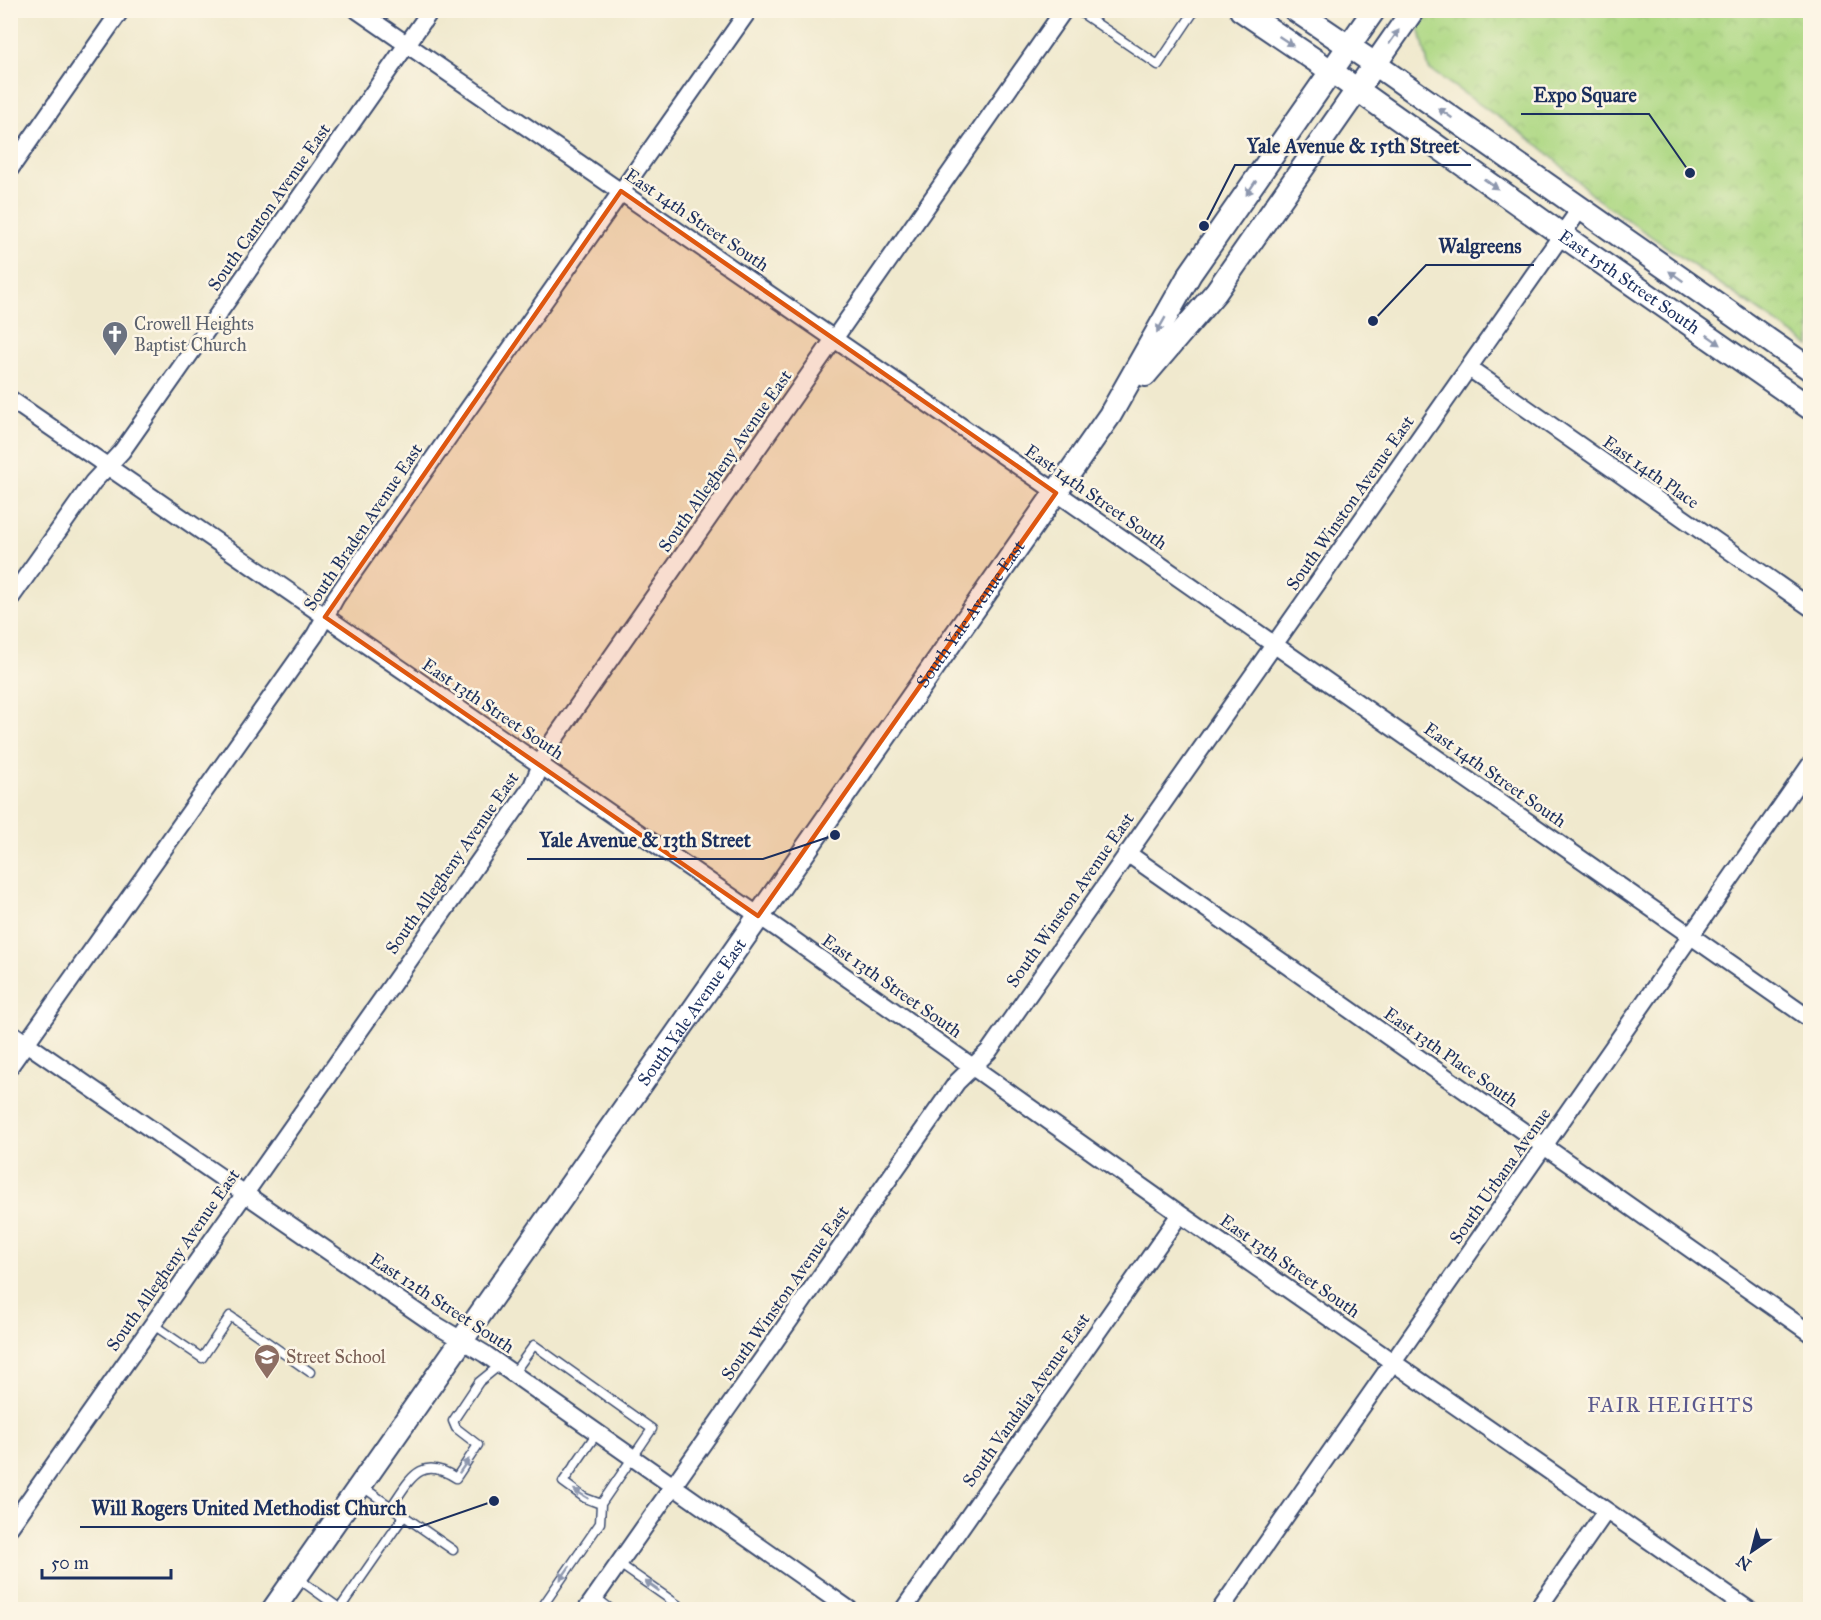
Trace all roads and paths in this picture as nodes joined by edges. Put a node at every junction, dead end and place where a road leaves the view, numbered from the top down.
1 (121, 10) edge
2 (357, 10) edge
3 (431, 10) edge
4 (748, 10) edge
5 (1195, 10) edge
6 (1241, 10) edge
7 (1295, 10) edge
8 (1374, 10) edge
9 (1413, 10) edge
10 (1067, 11) edge
11 (407, 45) junction
12 (1349, 46) junction
13 (1375, 64) junction
14 (1331, 71) junction
15 (1357, 89) junction
16 (10, 169) edge
17 (621, 191) junction
18 (1580, 209) junction
19 (1562, 235) junction
20 (1190, 274) junction
21 (1216, 292) junction
22 (835, 339) junction
23 (1469, 368) junction
24 (1810, 369) edge
25 (10, 399) edge
26 (1810, 408) edge
27 (1110, 415) junction
28 (108, 466) junction
29 (1056, 493) junction
30 (10, 599) edge
31 (1810, 607) edge
32 (325, 617) junction
33 (1273, 645) junction
34 (541, 765) junction
35 (1810, 765) edge
36 (1127, 854) junction
37 (758, 916) junction
38 (1691, 935) junction
39 (1810, 1019) edge
40 (10, 1032) edge
41 (26, 1043) junction
42 (10, 1066) edge
43 (973, 1066) junction
44 (1544, 1146) junction
45 (245, 1193) junction
46 (1180, 1214) junction
47 (152, 1324) junction
48 (1810, 1333) edge
49 (461, 1340) junction
50 (1394, 1362) junction
51 (507, 1369) junction
52 (310, 1372) dead end
53 (597, 1433) junction
54 (633, 1457) junction
55 (360, 1485) junction
56 (673, 1486) junction
57 (601, 1504) junction
58 (391, 1507) junction
59 (1606, 1510) junction
60 (404, 1516) junction
61 (10, 1527) edge
62 (453, 1550) dead end
63 (618, 1563) junction
64 (296, 1577) junction
65 (590, 1603) edge
66 (341, 1609) edge
67 (273, 1610) edge
68 (540, 1610) edge
69 (612, 1610) edge
70 (685, 1610) edge
71 (850, 1610) edge
72 (903, 1610) edge
73 (1220, 1610) edge
74 (1537, 1610) edge
75 (1749, 1610) edge

1 - 16 street
2 - 11 street, East 14th Street South
3 - 11 street, South Canton Avenue East
4 - 17 street, South Braden Avenue East
5 - 10 lane
6 -> 14 main road, East 15th Street South
7 - 12 main road, East 15th Street South
8 - 12 main road, South Yale Avenue East
13 -> 9 main road, South Yale Avenue East
10 - 22 street, South Allegheny Avenue East
11 - 17 street, East 14th Street South
11 - 28 street, South Canton Avenue East
12 - 13 main road, East 15th Street South
12 - 14 main road, South Yale Avenue East
13 - 15 main road, South Yale Avenue East
18 -> 13 main road, East 15th Street South
14 - 15 main road, East 15th Street South
14 -> 20 main road, South Yale Avenue East
15 -> 19 main road, East 15th Street South
15 - 21 main road, South Yale Avenue East
17 - 22 street, East 14th Street South
17 - 32 street, South Braden Avenue East
18 - 19 street, South Winston Avenue East
24 -> 18 main road, East 15th Street South
19 - 23 street, South Winston Avenue East
19 -> 26 main road, East 15th Street South
20 - 21 main road
20 -> 27 main road, South Yale Avenue East
21 - 27 main road, South Yale Avenue East
22 - 29 street, East 14th Street South
22 - 34 street, South Allegheny Avenue East
23 - 31 street, East 14th Place
23 - 33 street, South Winston Avenue East
25 - 28 street, East 13th Street South
27 - 29 main road, South Yale Avenue East
28 - 30 street, South Canton Avenue East
28 - 32 street, East 13th Street South
29 - 33 street, East 14th Street South
29 - 37 main road, South Yale Avenue East
32 - 34 street, East 13th Street South
32 - 41 street, South Braden Avenue East
33 - 36 street, South Winston Avenue East
33 - 38 street, East 14th Street South
34 - 37 street, East 13th Street South
34 - 45 street, South Allegheny Avenue East
35 - 38 street, South Urbana Avenue
36 - 43 street, South Winston Avenue East
36 - 44 street, East 13th Place South
37 - 43 street, East 13th Street South
37 - 49 main road, South Yale Avenue East
38 - 39 street, East 14th Street South
38 - 44 street, South Urbana Avenue
40 - 41 street, East 12th Street South
41 - 42 street, South Braden Avenue East
41 - 45 street, East 12th Street South
43 - 46 street, East 13th Street South
43 - 56 street, South Winston Avenue East
44 - 48 street, East 13th Place South
44 - 50 street, South Urbana Avenue
45 - 47 street, South Allegheny Avenue East
45 - 49 street, East 12th Street South
46 - 50 street, East 13th Street South
46 - 72 street, South Vandalia Avenue East
47 - 52 lane
47 - 61 street, South Allegheny Avenue East
49 - 51 street, East 12th Street South
49 - 55 main road, South Yale Avenue East
50 - 59 street, East 13th Street South
50 - 73 street, South Urbana Avenue
51 - 53 street, East 12th Street South
51 - 54 lane
58 -> 51 lane
53 - 54 street, East 12th Street South
57 -> 53 lane
54 - 56 street, East 12th Street South
54 - 57 lane
55 - 58 lane
55 - 64 main road, South Yale Avenue East
56 - 63 street, South Winston Avenue East
56 - 71 street, East 12th Street South
57 -> 68 lane
58 - 60 lane
59 - 74 street
59 - 75 street, East 13th Street South
60 - 62 lane
60 - 66 lane
63 - 65 street, South Winston Avenue East
70 -> 63 lane
64 - 66 lane
64 - 67 main road, South Yale Avenue East
65 - 69 lane

